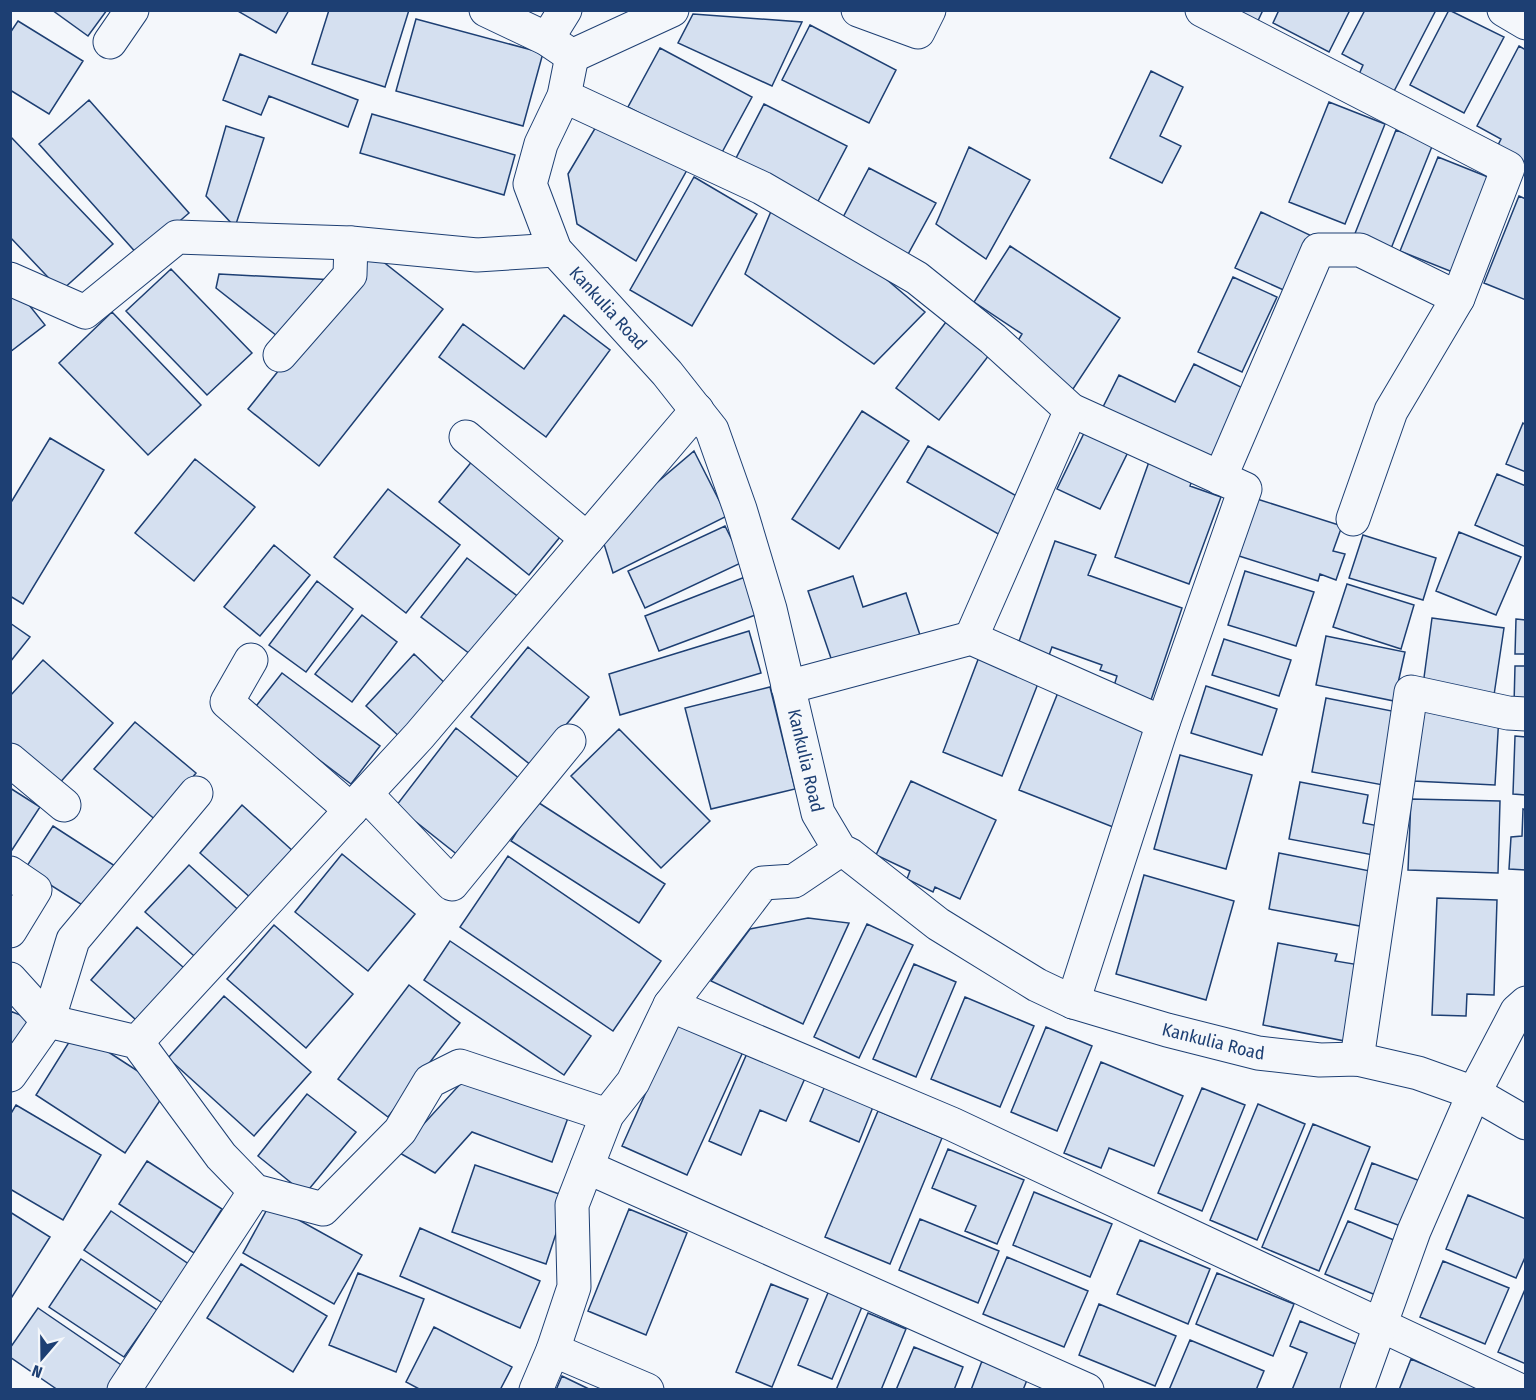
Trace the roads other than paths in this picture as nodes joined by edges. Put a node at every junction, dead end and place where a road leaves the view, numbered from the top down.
1 (132, 10) edge
2 (486, 10) edge
3 (565, 10) edge
4 (672, 10) edge
5 (858, 10) edge
6 (929, 10) edge
7 (1202, 10) edge
8 (1504, 10) edge
9 (1526, 23) edge
10 (110, 42) dead end
11 (560, 47) junction
12 (564, 96) junction
13 (351, 243) junction
14 (555, 250) junction
15 (10, 279) edge
16 (1458, 298) junction
17 (280, 355) dead end
18 (697, 410) junction
19 (1071, 410) junction
20 (466, 437) dead end
21 (1220, 478) junction
22 (1353, 519) dead end
23 (587, 539) junction
24 (971, 638) junction
25 (251, 660) dead end
26 (788, 687) junction
27 (1526, 714) edge
28 (1163, 723) junction
29 (569, 741) dead end
30 (10, 760) edge
31 (196, 793) dead end
32 (359, 802) junction
33 (64, 805) dead end
34 (840, 850) junction
35 (10, 873) edge
36 (10, 931) edge
37 (10, 979) edge
38 (1073, 1002) junction
39 (670, 1005) junction
40 (1521, 1007) edge
41 (48, 1021) junction
42 (137, 1041) junction
43 (1357, 1059) junction
44 (10, 1075) edge
45 (1474, 1093) junction
46 (607, 1115) junction
47 (1526, 1124) edge
48 (587, 1167) junction
49 (255, 1191) junction
50 (1381, 1324) junction
51 (553, 1350) junction
52 (124, 1389) edge
53 (536, 1389) edge
54 (647, 1389) edge
55 (1087, 1389) edge
56 (1357, 1389) edge
57 (1519, 1389) edge

1 - 10 street
2 - 11 street
3 - 11 street, Kankulia Road
4 - 11 street
5 - 6 street
7 - 16 street
8 - 9 street
11 - 12 street, Kankulia Road
12 - 14 street, Kankulia Road
12 - 19 street
13 - 14 street
13 - 15 street
13 - 17 street
14 - 18 street, Kankulia Road
16 - 21 street
16 - 22 street
18 - 23 street
18 - 26 street, Kankulia Road
19 - 21 street
19 - 24 street
20 - 23 street
21 - 28 street
23 - 32 street
24 - 26 street
24 - 28 street
25 - 32 street
26 - 34 street, Kankulia Road
27 - 43 street
28 - 38 street
29 - 32 street
30 - 33 street
31 - 41 street
32 - 42 street
34 - 38 street, Kankulia Road
34 - 39 street
35 - 36 street
37 - 41 street
38 - 43 street, Kankulia Road
39 - 46 street
39 - 50 street
40 - 45 street
41 - 42 street
41 - 44 street
42 - 49 street
43 - 45 street, Kankulia Road
45 - 47 street, Kankulia Road
45 - 50 street
46 - 48 street
46 - 49 street
48 - 51 street
48 - 55 street
49 - 52 street
50 - 56 street
50 - 57 street
51 - 53 street
51 - 54 street

